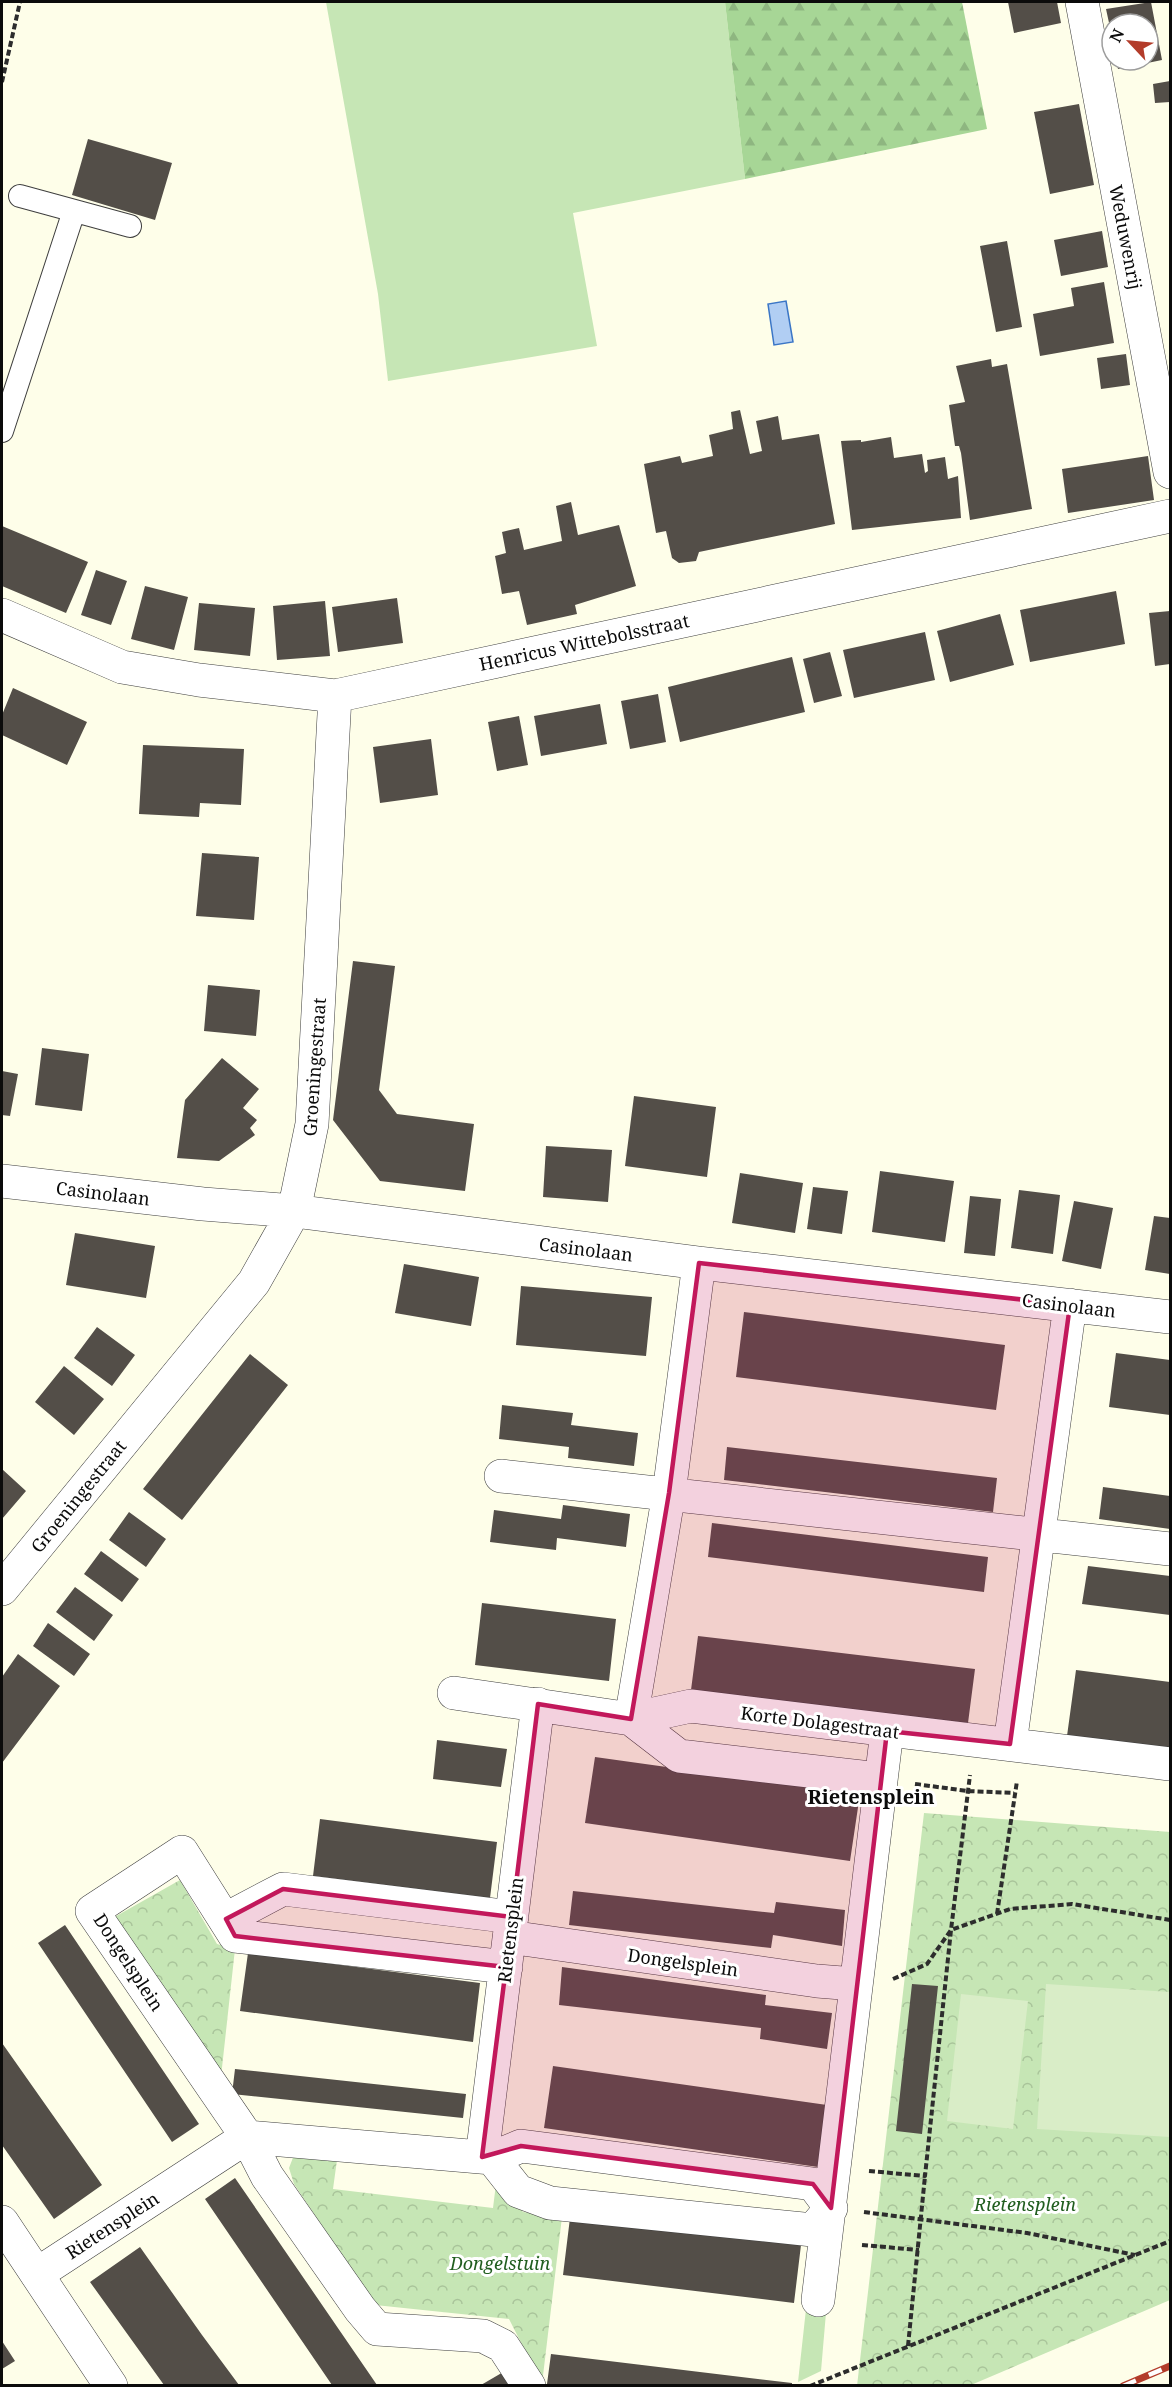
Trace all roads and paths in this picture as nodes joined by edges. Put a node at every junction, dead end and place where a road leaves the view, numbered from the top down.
1 (20, 2) edge
2 (1082, 2) edge
3 (2, 82) edge
4 (20, 196) dead end
5 (74, 211) junction
6 (130, 226) dead end
7 (2, 431) edge
8 (1170, 472) edge
9 (1170, 516) edge
10 (2, 615) edge
11 (335, 696) junction
12 (2, 1181) edge
13 (294, 1211) junction
14 (699, 1263) junction
15 (1070, 1305) junction
16 (1170, 1317) edge
17 (501, 1476) dead end
18 (669, 1493) junction
19 (1039, 1534) junction
20 (1170, 1549) edge
21 (2, 1589) edge
22 (454, 1693) dead end
23 (538, 1704) junction
24 (631, 1719) junction
25 (887, 1731) junction
26 (973, 1741) junction
27 (1018, 1745) junction
28 (1170, 1764) edge
29 (879, 1779) junction
30 (968, 1791) junction
31 (1014, 1793) junction
32 (997, 1914) junction
33 (226, 1918) junction
34 (1170, 1920) edge
35 (951, 1930) junction
36 (509, 1941) junction
37 (855, 1984) junction
38 (247, 2137) junction
39 (487, 2157) junction
40 (836, 2169) junction
41 (925, 2176) junction
42 (831, 2208) junction
43 (922, 2220) junction
44 (2, 2222) edge
45 (825, 2241) junction
46 (1170, 2241) edge
47 (919, 2250) junction
48 (1136, 2255) junction
49 (36, 2274) junction
50 (818, 2300) dead end
51 (908, 2346) junction
52 (111, 2385) edge
53 (529, 2385) edge
54 (810, 2385) edge

1 - 3 path
2 - 8 street, Weduwenrij
4 - 5 lane
5 - 6 lane
5 - 7 lane
9 - 11 street, Henricus Wittebolsstraat
10 - 11 street, Henricus Wittebolsstraat
11 - 13 street, Groeningestraat
12 - 13 street, Casinolaan
13 - 14 street, Casinolaan
13 - 21 street, Groeningestraat
14 - 15 street, Casinolaan
14 - 18 street
15 - 16 street, Casinolaan
15 - 19 street
17 - 18 street
18 - 19 street
18 - 24 street
19 - 20 street
19 - 27 street
22 - 23 street, Korte Dolagestraat
23 - 24 street, Korte Dolagestraat
23 - 36 street, Rietensplein
24 - 25 street, Korte Dolagestraat
24 - 29 street, Korte Dolagestraat
25 - 26 street, Korte Dolagestraat
25 - 29 street
26 - 27 street, Korte Dolagestraat
26 - 30 path
27 - 28 street, Korte Dolagestraat
27 - 31 path
29 - 30 path
29 - 37 street
30 - 31 path
30 - 35 path
31 - 32 path
32 - 34 path
32 - 35 path
33 - 36 street, Dongelsplein
33 - 36 street, Dongelsplein
33 - 38 street, Dongelsplein
35 - 37 path
35 - 41 path
36 - 37 street, Dongelsplein
36 - 39 street, Rietensplein
37 - 40 street
38 - 39 street
38 - 49 street, Rietensplein
38 - 53 street
39 - 42 street
39 - 42 street
40 - 41 path
40 - 42 street
41 - 43 path
42 - 43 path
42 - 45 street
43 - 47 path
43 - 48 path
44 - 49 street
45 - 47 path
45 - 50 street
46 - 48 path
47 - 51 path
48 - 51 path
49 - 52 street
51 - 54 path

